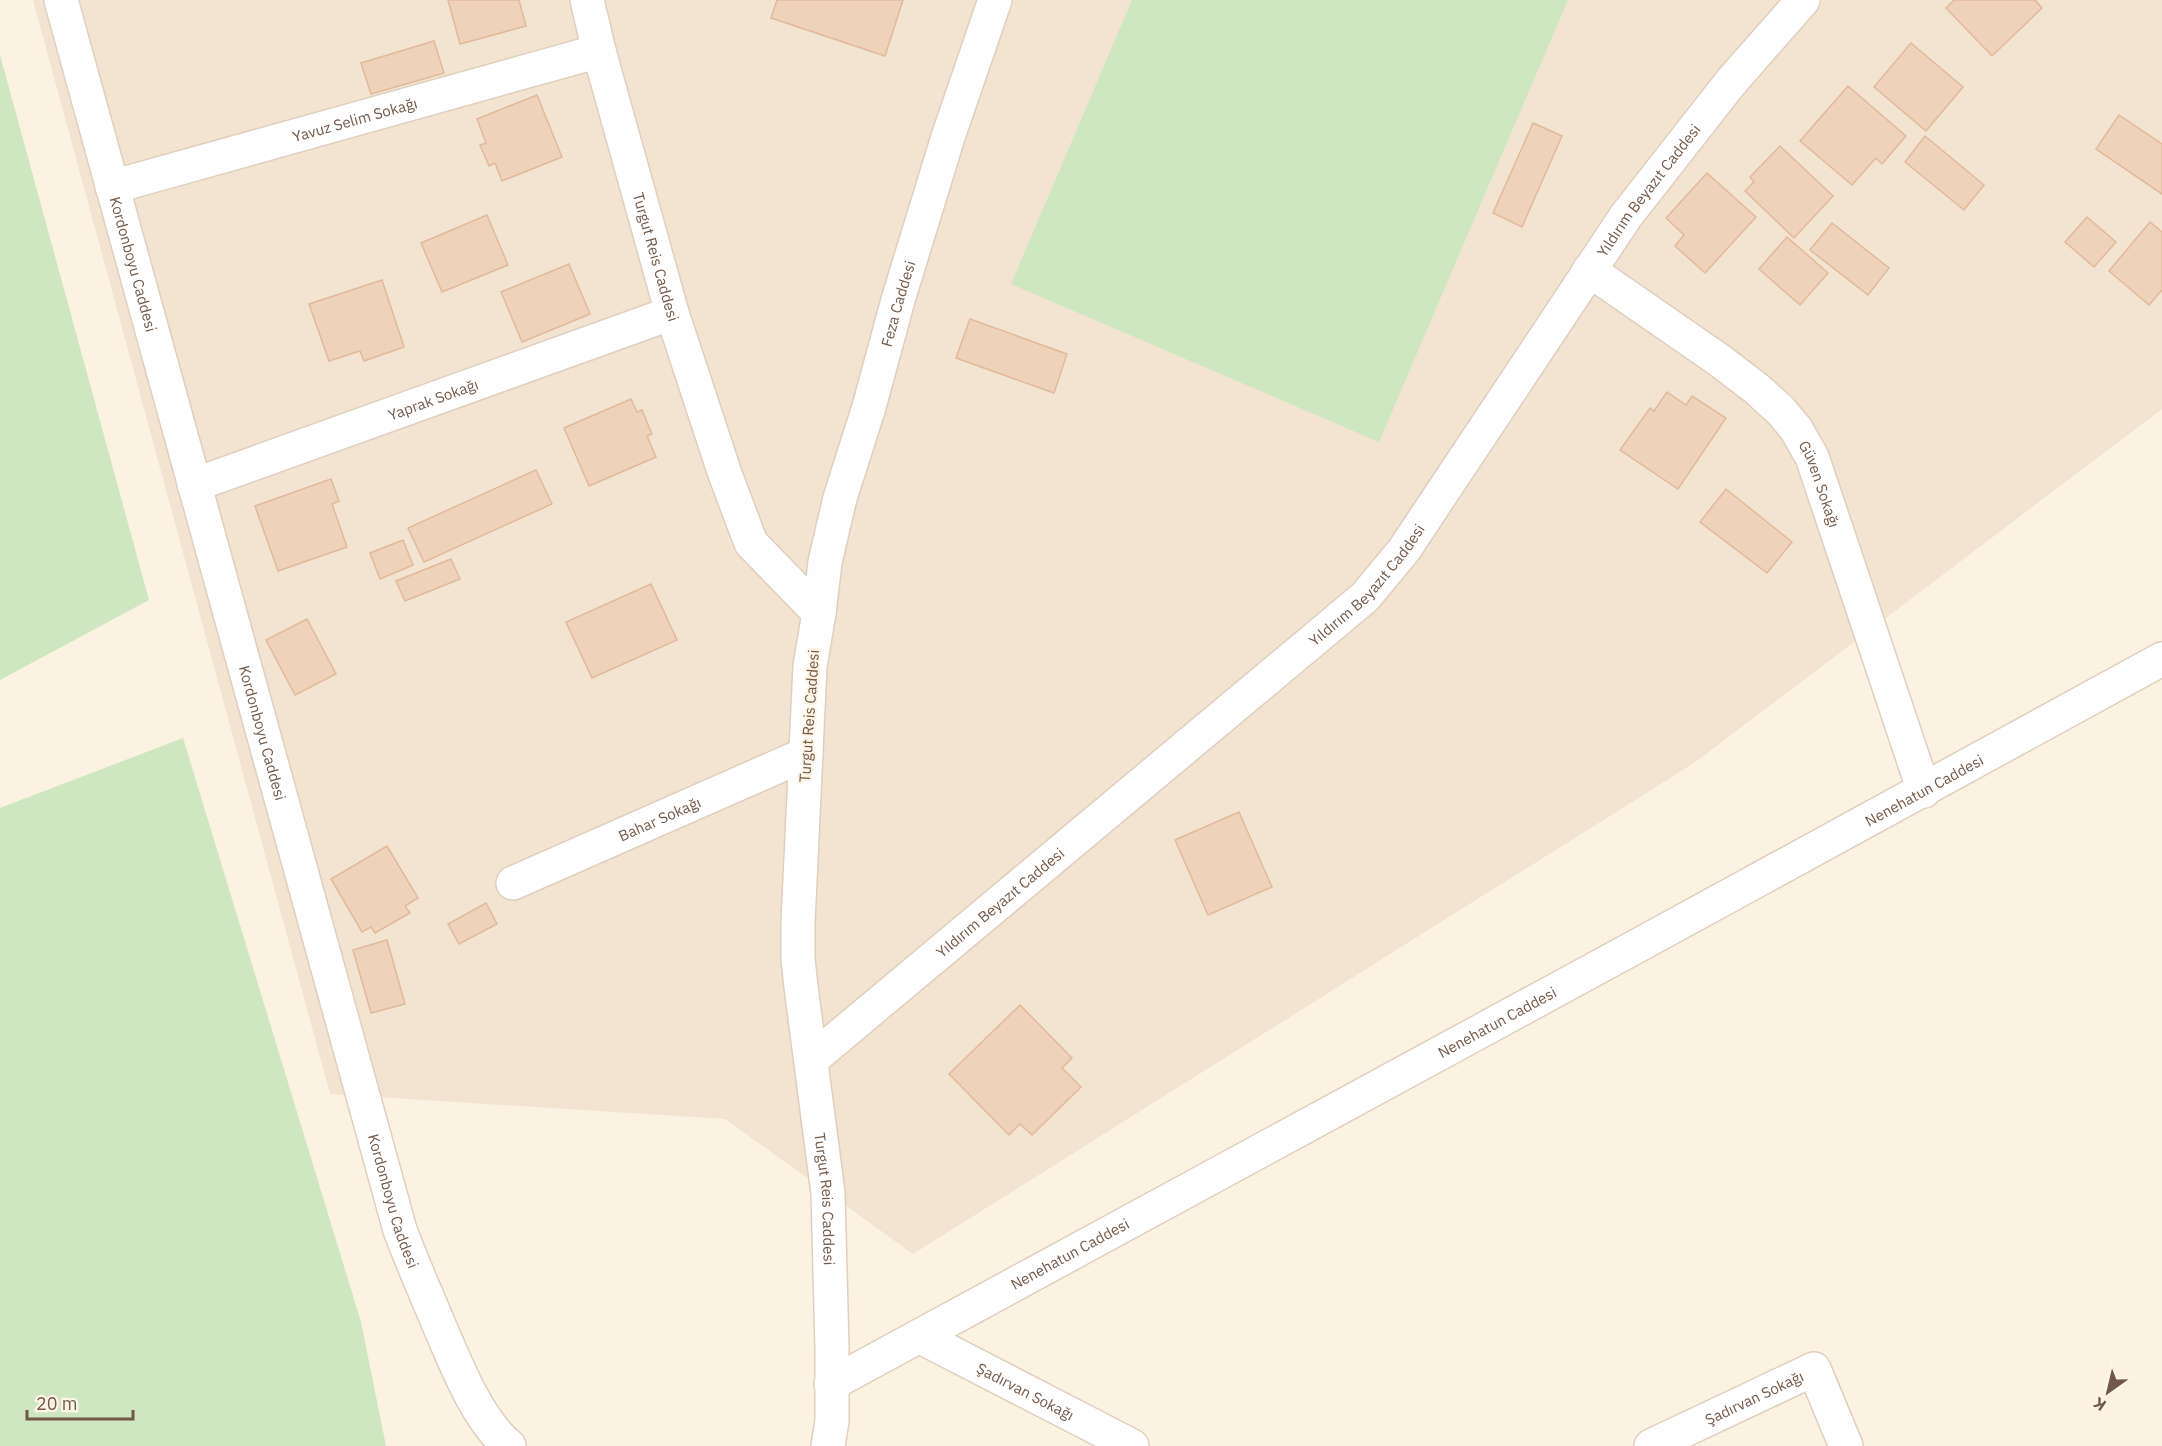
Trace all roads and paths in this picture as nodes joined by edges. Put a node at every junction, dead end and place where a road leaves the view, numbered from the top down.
1 (61, 0) edge
2 (587, 0) edge
3 (995, 0) edge
4 (1803, 0) edge
5 (599, 51) junction
6 (112, 187) junction
7 (1589, 270) junction
8 (672, 313) junction
9 (194, 485) junction
10 (819, 613) junction
11 (2162, 658) edge
12 (806, 754) junction
13 (1924, 791) junction
14 (513, 883) dead end
15 (811, 1060) junction
16 (919, 1336) junction
17 (831, 1384) junction
18 (509, 1446) edge
19 (828, 1446) edge
20 (1132, 1446) edge
21 (1651, 1446) edge
22 (1846, 1446) edge

1 - 6 street, Kordonboyu Caddesi
2 - 5 street, Turgut Reis Caddesi
3 - 10 street, Feza Caddesi
4 - 7 street, Yıldırım Beyazıt Caddesi
5 - 6 street, Yavuz Selim Sokağı
5 - 8 street, Turgut Reis Caddesi
6 - 9 street, Kordonboyu Caddesi
7 - 13 street, Güven Sokağı
7 - 15 street, Yıldırım Beyazıt Caddesi
8 - 9 street, Yaprak Sokağı
8 - 10 street, Turgut Reis Caddesi
9 - 18 street, Kordonboyu Caddesi
10 - 12 street, Turgut Reis Caddesi
11 - 13 street, Nenehatun Caddesi
12 - 14 street, Bahar Sokağı
12 - 15 street, Turgut Reis Caddesi
13 - 16 street, Nenehatun Caddesi
15 - 17 street, Turgut Reis Caddesi
16 - 17 street, Nenehatun Caddesi
16 - 20 street, Şadırvan Sokağı
17 - 19 street, Turgut Reis Caddesi
21 - 22 street, Şadırvan Sokağı

